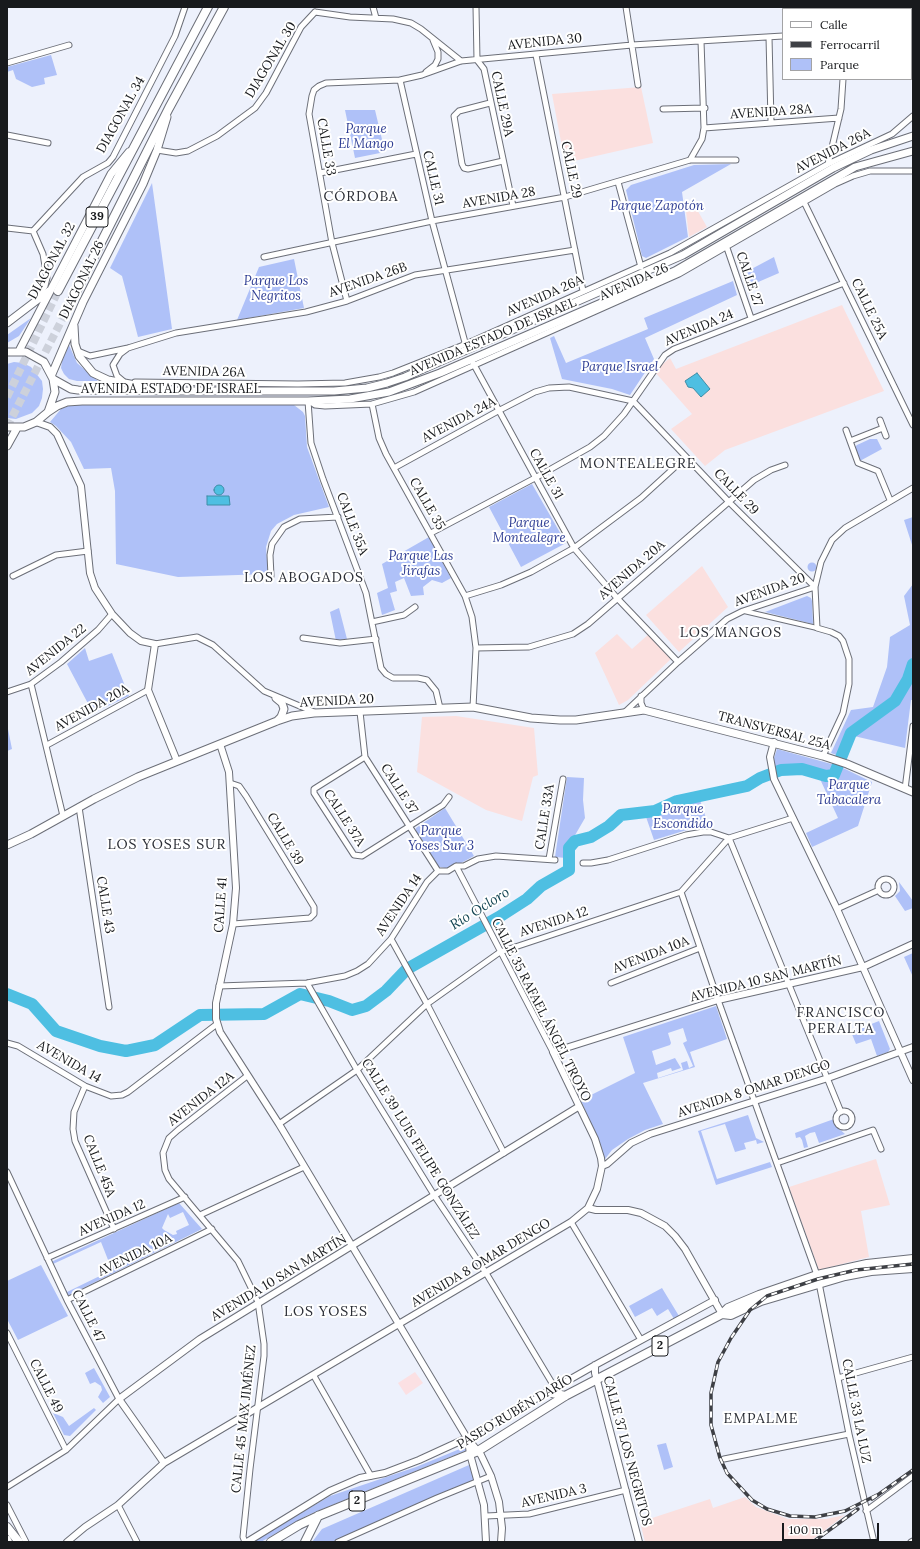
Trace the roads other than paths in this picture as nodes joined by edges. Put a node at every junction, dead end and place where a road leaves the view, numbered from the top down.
1 (186, 7) edge
2 (208, 7) edge
3 (373, 7) edge
4 (476, 7) edge
5 (626, 7) edge
6 (223, 9) edge
7 (315, 9) edge
8 (376, 18) junction
9 (782, 36) edge
10 (769, 37) junction
11 (433, 39) junction
12 (701, 41) junction
13 (69, 45) dead end
14 (632, 45) junction
15 (536, 55) junction
16 (477, 60) junction
17 (460, 61) junction
18 (7, 63) edge
19 (422, 75) junction
20 (400, 80) junction
21 (843, 80) edge
22 (638, 84) dead end
23 (314, 90) joint
24 (490, 103) junction
25 (170, 108) junction
26 (705, 108) junction
27 (663, 109) dead end
28 (913, 116) edge
29 (839, 118) junction
30 (771, 122) junction
31 (704, 128) junction
32 (7, 135) edge
33 (913, 136) edge
34 (48, 143) dead end
35 (157, 150) junction
36 (913, 151) edge
37 (416, 154) junction
38 (690, 160) junction
39 (736, 160) dead end
40 (503, 161) junction
41 (828, 164) junction
42 (913, 171) edge
43 (320, 173) junction
44 (618, 182) junction
45 (565, 197) junction
46 (804, 202) junction
47 (513, 206) junction
48 (432, 221) junction
49 (7, 228) edge
50 (33, 231) junction
51 (332, 243) junction
52 (727, 248) junction
53 (575, 250) junction
54 (264, 257) dead end
55 (641, 267) junction
56 (445, 271) junction
57 (844, 283) junction
58 (638, 287) junction
59 (55, 290) junction
60 (583, 291) junction
61 (73, 298) tunnel mouth
62 (624, 299) junction
63 (347, 301) junction
64 (34, 303) junction
65 (581, 318) junction
66 (751, 318) junction
67 (566, 320) junction
68 (7, 323) edge
69 (74, 323) junction
70 (467, 347) junction
71 (128, 348) junction
72 (19, 351) junction
73 (7, 352) edge
74 (78, 352) junction
75 (473, 362) junction
76 (52, 376) junction
77 (124, 382) junction
78 (167, 391) junction
79 (308, 401) junction
80 (633, 401) junction
81 (372, 404) junction
82 (498, 411) junction
83 (48, 412) junction
84 (880, 420) dead end
85 (36, 422) junction
86 (913, 425) edge
87 (7, 427) edge
88 (17, 428) junction
89 (883, 428) junction
90 (846, 430) dead end
91 (886, 436) dead end
92 (850, 441) junction
93 (7, 446) edge
94 (686, 457) junction
95 (785, 465) dead end
96 (394, 468) junction
97 (535, 478) junction
98 (913, 488) edge
99 (890, 500) junction
100 (729, 502) junction
101 (338, 517) junction
102 (431, 533) junction
103 (574, 548) junction
104 (88, 551) junction
105 (13, 576) dead end
106 (272, 576) dead end
107 (815, 587) junction
108 (465, 596) junction
109 (617, 598) junction
110 (415, 607) dead end
111 (743, 611) junction
112 (112, 614) junction
113 (372, 622) junction
114 (817, 628) junction
115 (303, 638) dead end
116 (376, 639) junction
117 (155, 644) junction
118 (476, 648) junction
119 (678, 662) junction
120 (31, 684) junction
121 (148, 690) junction
122 (7, 692) edge
123 (641, 696) junction
124 (276, 698) junction
125 (473, 707) junction
126 (440, 708) junction
127 (644, 710) junction
128 (360, 712) junction
129 (625, 712) junction
130 (314, 713) junction
131 (277, 721) junction
132 (913, 726) edge
133 (774, 742) junction
134 (220, 744) junction
135 (47, 745) junction
136 (825, 756) junction
137 (365, 757) junction
138 (177, 761) junction
139 (562, 779) dead end
140 (230, 783) junction
141 (905, 788) junction
142 (913, 792) edge
143 (449, 797) dead end
144 (79, 807) junction
145 (63, 816) junction
146 (794, 818) junction
147 (409, 825) junction
148 (729, 838) junction
149 (7, 845) edge
150 (552, 859) joint
151 (583, 862) dead end
152 (456, 866) junction
153 (438, 871) junction
154 (879, 890) dead end
155 (681, 892) junction
156 (837, 909) junction
157 (233, 924) junction
158 (391, 939) junction
159 (913, 944) edge
160 (700, 948) junction
161 (500, 952) junction
162 (863, 967) junction
163 (307, 983) junction
164 (610, 983) dead end
165 (789, 984) junction
166 (219, 986) junction
167 (718, 1000) junction
168 (427, 1004) junction
169 (110, 1006) dead end
170 (217, 1022) junction
171 (7, 1043) edge
172 (913, 1047) edge
173 (553, 1052) junction
174 (901, 1052) junction
175 (357, 1070) junction
176 (247, 1076) junction
177 (828, 1078) junction
178 (913, 1080) edge
179 (85, 1086) junction
180 (755, 1101) junction
181 (578, 1107) junction
182 (841, 1112) dead end
183 (279, 1124) junction
184 (881, 1149) dead end
185 (504, 1153) junction
186 (164, 1162) joint
187 (777, 1163) junction
188 (602, 1166) junction
189 (304, 1167) junction
190 (7, 1172) edge
191 (8, 1179) edge
192 (434, 1194) junction
193 (185, 1197) junction
194 (588, 1208) junction
195 (200, 1215) junction
196 (571, 1222) junction
197 (114, 1229) junction
198 (212, 1229) junction
199 (351, 1247) junction
200 (47, 1258) junction
201 (913, 1258) edge
202 (913, 1268) edge
203 (486, 1273) junction
204 (818, 1279) junction
205 (67, 1300) junction
206 (715, 1300) junction
207 (258, 1302) junction
208 (722, 1314) junction
209 (398, 1324) junction
210 (7, 1332) edge
211 (641, 1340) junction
212 (913, 1357) edge
213 (595, 1365) junction
214 (314, 1376) junction
215 (597, 1378) junction
216 (838, 1378) junction
217 (551, 1390) junction
218 (565, 1396) junction
219 (119, 1399) junction
220 (257, 1408) junction
221 (849, 1434) junction
222 (468, 1438) junction
223 (66, 1450) junction
224 (474, 1452) junction
225 (724, 1459) dead end
226 (164, 1463) junction
227 (371, 1476) junction
228 (491, 1476) junction
229 (913, 1476) edge
230 (478, 1481) junction
231 (7, 1487) edge
232 (626, 1490) junction
233 (7, 1505) edge
234 (118, 1505) junction
235 (866, 1511) junction
236 (318, 1516) junction
237 (486, 1516) junction
238 (501, 1516) junction
239 (7, 1527) edge
240 (19, 1542) edge
241 (26, 1542) edge
242 (68, 1542) edge
243 (137, 1542) edge
244 (246, 1542) edge
245 (272, 1542) edge
246 (305, 1542) edge
247 (338, 1542) edge
248 (486, 1542) edge
249 (501, 1542) edge
250 (639, 1542) edge
251 (874, 1542) edge

1 - 50 street, DIAGONAL 34
2 - 59 highway, 39
3 - 8 street
4 - 16 street, CALLE 29A
5 - 14 street
6 - 25 highway, 39
7 - 8 street
7 - 35 street, DIAGONAL 30
8 - 11 street
9 - 10 street, AVENIDA 30
10 - 12 street, AVENIDA 30
10 - 30 street
11 - 17 street
11 - 19 street
12 - 14 street, AVENIDA 30
12 - 26 street
13 - 18 street
14 - 15 street, AVENIDA 30
14 - 22 street
15 - 16 street, AVENIDA 30
15 - 45 street, CALLE 29
16 - 17 street, AVENIDA 30
16 - 24 street, CALLE 29A
17 - 19 street, AVENIDA 30
19 - 20 street, AVENIDA 30
20 - 23 street, AVENIDA 30
20 - 37 street, CALLE 31
21 - 29 street
23 - 43 street, CALLE 33
24 - 40 street, CALLE 29A
24 - 40 street
25 - 35 main road, DIAGONAL 26
25 - 61 highway, 39
26 - 27 street
26 - 31 street
28 - 41 street, AVENIDA 26A
29 - 30 street, AVENIDA 28A
29 - 41 street
30 - 31 street, AVENIDA 28A
31 - 38 street
32 - 34 street
33 - 70 main road, AVENIDA ESTADO DE ISRAEL
35 - 69 main road, DIAGONAL 26
36 - 58 main road, AVENIDA ESTADO DE ISRAEL
37 - 43 street
37 - 48 street, CALLE 31
38 - 39 street, AVENIDA 28
38 - 44 street, AVENIDA 28
40 - 47 street, CALLE 29A
41 - 55 street, AVENIDA 26A
42 - 46 street, AVENIDA 26
43 - 51 street, CALLE 33
44 - 45 street, AVENIDA 28
44 - 55 street
45 - 47 street, AVENIDA 28
45 - 53 street, CALLE 29
46 - 52 street, AVENIDA 26
46 - 57 street, CALLE 25A
47 - 48 street, AVENIDA 28
48 - 51 street, AVENIDA 28
48 - 56 street, CALLE 31
49 - 50 street
50 - 64 street
51 - 54 street, AVENIDA 28
51 - 63 street, CALLE 33
52 - 62 street, AVENIDA 26
52 - 66 street, CALLE 27
53 - 56 street, AVENIDA 26B
53 - 60 street, CALLE 29
55 - 60 street, AVENIDA 26A
56 - 63 street, AVENIDA 26B
56 - 70 street, CALLE 31
57 - 66 street, AVENIDA 24
57 - 86 street, CALLE 25A
58 - 62 main road
58 - 67 main road, AVENIDA ESTADO DE ISRAEL
59 - 64 main road
59 - 72 main road, DIAGONAL 32
60 - 70 street, AVENIDA 26A
62 - 65 street, AVENIDA 26
63 - 71 street, AVENIDA 26B
64 - 68 main road
65 - 67 main road
65 - 75 street, AVENIDA 26
66 - 80 street, AVENIDA 24
67 - 75 main road, AVENIDA ESTADO DE ISRAEL
69 - 74 main road
69 - 76 main road, DIAGONAL 26
70 - 77 street, AVENIDA 26A
70 - 78 main road, AVENIDA ESTADO DE ISRAEL
71 - 74 street, AVENIDA 26B
71 - 77 street
72 - 73 main road
72 - 76 main road, AVENIDA ESTADO DE ISRAEL
74 - 77 main road
75 - 79 main road, AVENIDA ESTADO DE ISRAEL
75 - 81 street, AVENIDA 26
75 - 82 street, CALLE 31
76 - 78 main road, AVENIDA ESTADO DE ISRAEL
76 - 83 main road
77 - 78 main road
79 - 81 street, AVENIDA 26
79 - 83 main road, AVENIDA ESTADO DE ISRAEL
79 - 101 street, CALLE 35A
80 - 82 street, AVENIDA 24A
80 - 94 street, CALLE 29
80 - 97 street, AVENIDA 24
81 - 96 street, CALLE 35
82 - 96 street, AVENIDA 24A
82 - 97 street, CALLE 31
83 - 85 main road, AVENIDA ESTADO DE ISRAEL
84 - 89 street
85 - 88 main road
85 - 104 street
87 - 88 main road
88 - 93 main road
89 - 91 street
89 - 92 street
90 - 92 street
92 - 99 street
94 - 100 street, CALLE 29
94 - 103 street
95 - 100 street, AVENIDA 20A
96 - 102 street, CALLE 35
97 - 102 street, AVENIDA 24
97 - 103 street, CALLE 31
98 - 99 street, AVENIDA 20
99 - 107 street, AVENIDA 20
100 - 107 street, CALLE 29
100 - 109 street, AVENIDA 20A
101 - 106 street
101 - 113 street, CALLE 35A
102 - 108 street, CALLE 35
103 - 108 street
103 - 109 street, CALLE 31
104 - 105 street
104 - 112 street
107 - 111 street, AVENIDA 20
107 - 114 street
108 - 118 street, CALLE 35
109 - 118 street, AVENIDA 20A
109 - 119 street, CALLE 31
110 - 113 street
111 - 114 street
111 - 119 street, AVENIDA 20
112 - 117 street
112 - 120 street, AVENIDA 22
113 - 116 street, CALLE 35A
114 - 136 street
115 - 116 street
116 - 126 street, CALLE 35A
117 - 121 street
117 - 124 street
118 - 125 street, CALLE 35
119 - 123 street, AVENIDA 20
120 - 122 street, AVENIDA 22
120 - 135 street
121 - 135 street, AVENIDA 20A
121 - 138 street
123 - 127 street
123 - 129 street, AVENIDA 20
124 - 130 street
124 - 131 main road
125 - 126 main road, AVENIDA 20
125 - 129 main road, AVENIDA 20
126 - 128 main road, AVENIDA 20
127 - 129 main road, TRANSVERSAL 25A
127 - 133 main road, TRANSVERSAL 25A
128 - 130 main road, AVENIDA 20
128 - 137 street, CALLE 37
130 - 131 main road, AVENIDA 20
131 - 134 main road, AVENIDA 20
132 - 141 street
133 - 136 main road, TRANSVERSAL 25A
133 - 146 street
134 - 138 main road, AVENIDA 20
134 - 140 street, CALLE 41
135 - 145 street
136 - 141 main road, TRANSVERSAL 25A
137 - 147 street, CALLE 37
137 - 147 street, CALLE 37A
138 - 144 main road, AVENIDA 20
139 - 150 street, CALLE 33A
140 - 157 street, CALLE 41
140 - 157 street, CALLE 39
141 - 142 main road, TRANSVERSAL 25A
143 - 147 street
144 - 145 main road, AVENIDA 20
144 - 169 street, CALLE 43
145 - 149 main road, AVENIDA 20
146 - 148 street
146 - 156 street
147 - 153 street, CALLE 37
148 - 151 street
148 - 155 street
148 - 165 street
150 - 152 street, AVENIDA 14
152 - 153 street, AVENIDA 14
152 - 161 street, CALLE 35 RAFAEL ÁNGEL TROYO
153 - 158 street, AVENIDA 14
154 - 156 street
155 - 160 street, CALLE 33 LA LUZ
155 - 161 street, AVENIDA 12
156 - 162 street
157 - 166 street, CALLE 41
158 - 163 street, AVENIDA 14
158 - 168 street
159 - 162 street, AVENIDA 10 SAN MARTÍN
160 - 164 street, AVENIDA 10A
160 - 167 street, CALLE 33 LA LUZ
161 - 168 street, AVENIDA 12
161 - 173 street, CALLE 35 RAFAEL ÁNGEL TROYO
162 - 165 street, AVENIDA 10 SAN MARTÍN
162 - 174 street
163 - 166 street, AVENIDA 14
163 - 175 street, CALLE 39 LUIS FELIPE GONZÁLEZ
165 - 167 street, AVENIDA 10 SAN MARTÍN
165 - 177 street
166 - 170 street, CALLE 41
167 - 173 street, AVENIDA 10 SAN MARTÍN
167 - 180 street, CALLE 33 LA LUZ
168 - 175 street, AVENIDA 12
168 - 185 street
170 - 176 street
170 - 179 street, AVENIDA 14
171 - 179 street, AVENIDA 14
172 - 174 street, AVENIDA 8 OMAR DENGO
173 - 181 street, CALLE 35 RAFAEL ÁNGEL TROYO
174 - 177 street, AVENIDA 8 OMAR DENGO
174 - 178 street
175 - 183 street, AVENIDA 12
175 - 192 street, CALLE 39 LUIS FELIPE GONZÁLEZ
176 - 183 street
176 - 186 street, AVENIDA 12A
177 - 180 street, AVENIDA 8 OMAR DENGO
177 - 182 street
179 - 197 street, CALLE 45A
180 - 187 street, CALLE 33 LA LUZ
180 - 188 street, AVENIDA 8 OMAR DENGO
181 - 185 street, AVENIDA 10 SAN MARTÍN
181 - 188 street, CALLE 35 RAFAEL ÁNGEL TROYO
183 - 189 street
184 - 187 street
185 - 192 street, AVENIDA 10 SAN MARTÍN
186 - 193 street, CALLE 45 MAX JIMÉNEZ
187 - 204 street, CALLE 33 LA LUZ
188 - 194 street, AVENIDA 8 OMAR DENGO
189 - 195 street
189 - 199 street
190 - 191 street, CALLE 47
191 - 200 street, CALLE 47
192 - 199 street, AVENIDA 10 SAN MARTÍN
192 - 203 street, CALLE 39 LUIS FELIPE GONZÁLEZ
193 - 195 street, CALLE 45 MAX JIMÉNEZ
193 - 197 street, AVENIDA 12
194 - 196 street, AVENIDA 8 OMAR DENGO
194 - 206 street
195 - 198 street, CALLE 45 MAX JIMÉNEZ
196 - 203 street, AVENIDA 8 OMAR DENGO
196 - 211 street
197 - 200 street, AVENIDA 12
198 - 205 street, AVENIDA 10A
198 - 207 street, CALLE 45 MAX JIMÉNEZ
199 - 207 street, AVENIDA 10 SAN MARTÍN
199 - 209 street
200 - 205 street, CALLE 47
201 - 204 highway, PASEO RUBÉN DARÍO / 2
202 - 204 highway, PASEO RUBÉN DARÍO / 2
203 - 209 street, AVENIDA 8 OMAR DENGO
203 - 217 street, CALLE 39 LUIS FELIPE GONZÁLEZ
204 - 208 highway, PASEO RUBÉN DARÍO / 2
204 - 216 street, CALLE 33 LA LUZ
205 - 219 street, CALLE 47
206 - 208 street
206 - 211 street
207 - 219 street, AVENIDA 10 SAN MARTÍN
207 - 220 street, CALLE 45 MAX JIMÉNEZ
208 - 215 highway, PASEO RUBÉN DARÍO / 2
209 - 214 street, AVENIDA 8 OMAR DENGO
209 - 222 street
210 - 223 street, CALLE 49
211 - 213 street
212 - 216 street
213 - 215 street, CALLE 37 LOS NEGRITOS
213 - 217 street
214 - 220 street, AVENIDA 8 OMAR DENGO
214 - 227 street
215 - 218 highway, PASEO RUBÉN DARÍO / 2
215 - 232 street, CALLE 37 LOS NEGRITOS
216 - 221 street, CALLE 33 LA LUZ
217 - 218 highway
217 - 222 street
218 - 224 highway, PASEO RUBÉN DARÍO / 2
219 - 223 street, AVENIDA 10 SAN MARTÍN
219 - 226 street, CALLE 47
220 - 226 street, AVENIDA 8 OMAR DENGO
220 - 244 street, CALLE 45 MAX JIMÉNEZ
221 - 225 street
221 - 235 street, CALLE 33 LA LUZ
222 - 224 street
222 - 227 street
223 - 231 street, AVENIDA 10 SAN MARTÍN
224 - 228 street
224 - 230 street
224 - 236 highway, PASEO RUBÉN DARÍO / 2
226 - 234 street, AVENIDA 8 OMAR DENGO
227 - 244 street
228 - 230 street
228 - 238 street
229 - 235 street
230 - 237 street
230 - 247 street
232 - 238 street, AVENIDA 3
232 - 250 street, CALLE 37 LOS NEGRITOS
233 - 241 street
234 - 242 street, AVENIDA 8 OMAR DENGO
234 - 243 street
235 - 251 street, CALLE 33 LA LUZ
236 - 245 highway, PASEO RUBÉN DARÍO / 2
236 - 246 highway
237 - 238 street, AVENIDA 3
237 - 248 street
238 - 249 street
239 - 240 highway

